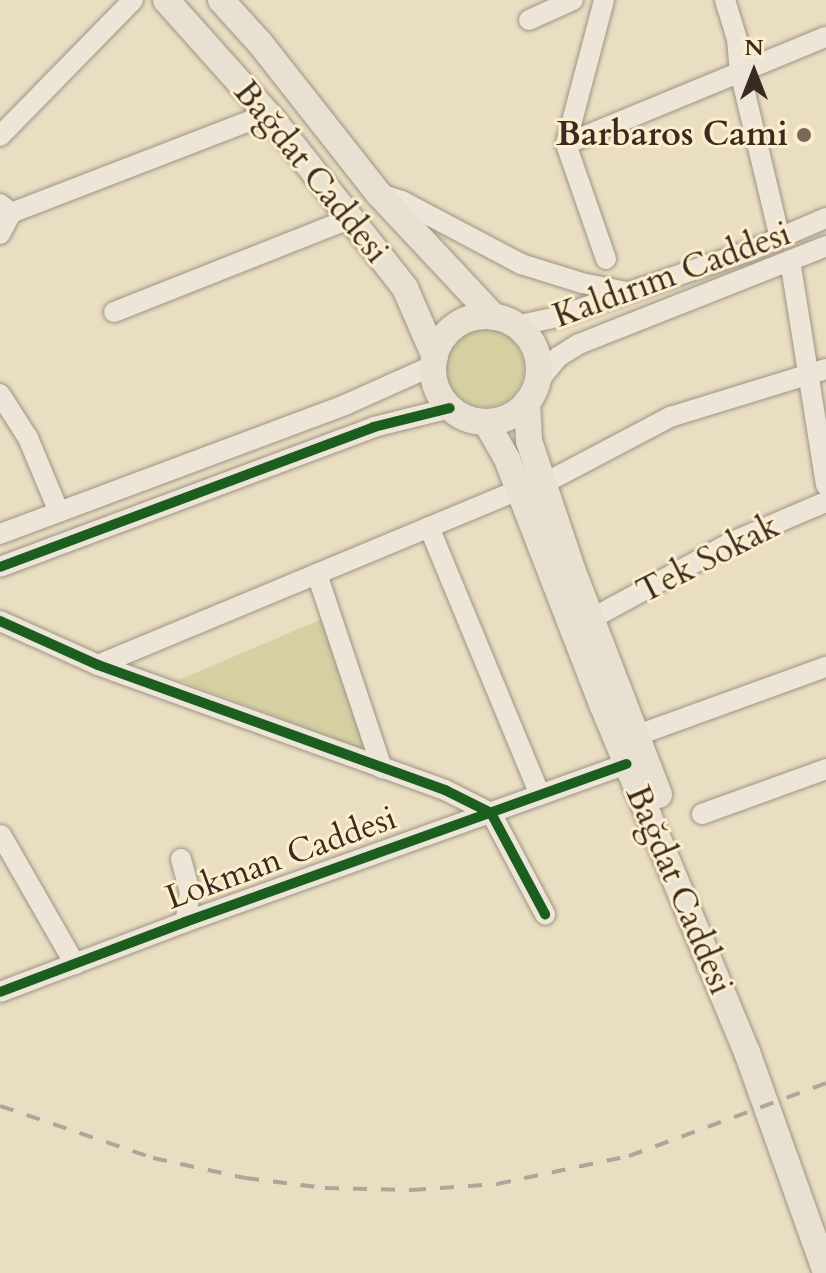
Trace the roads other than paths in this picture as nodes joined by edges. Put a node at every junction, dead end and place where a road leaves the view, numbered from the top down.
1 (133, 0) edge
2 (166, 0) edge
3 (573, 0) edge
4 (604, 0) edge
5 (725, 0) edge
6 (232, 3) edge
7 (529, 20) dead end
8 (825, 42) edge
9 (740, 72) junction
10 (268, 114) junction
11 (0, 136) edge
12 (566, 144) junction
13 (378, 193) junction
14 (6, 209) edge
15 (351, 218) junction
16 (826, 218) edge
17 (0, 234) edge
18 (780, 238) junction
19 (826, 246) edge
20 (606, 259) dead end
21 (790, 260) junction
22 (627, 292) junction
23 (114, 312) dead end
24 (505, 322) junction
25 (434, 361) junction
26 (817, 371) edge
27 (532, 392) junction
28 (0, 394) edge
29 (450, 408) junction
30 (486, 422) junction
31 (826, 485) edge
32 (531, 487) junction
33 (826, 502) edge
34 (59, 512) junction
35 (429, 527) junction
36 (0, 534) edge
37 (0, 567) edge
38 (317, 574) junction
39 (591, 619) junction
40 (0, 621) edge
41 (98, 665) junction
42 (826, 667) edge
43 (635, 736) junction
44 (627, 764) junction
45 (382, 768) junction
46 (826, 769) edge
47 (540, 795) junction
48 (491, 813) junction
49 (702, 814) dead end
50 (1, 835) edge
51 (181, 859) dead end
52 (545, 914) dead end
53 (185, 922) junction
54 (75, 964) junction
55 (1, 989) edge
56 (826, 1223) edge
57 (826, 1273) edge

1 - 11 street
2 - 10 main road, Bağdat Caddesi
3 - 7 street
4 - 12 street
5 - 9 street
6 - 13 main road, Bağdat Caddesi
8 - 9 street
9 - 12 street
9 - 18 street
10 - 14 street
10 - 15 main road, Bağdat Caddesi
12 - 20 street
13 - 22 street
13 - 24 main road, Bağdat Caddesi
14 - 17 street
15 - 23 street
15 - 25 main road, Bağdat Caddesi
16 - 18 street, Kaldırım Caddesi
18 - 22 street, Kaldırım Caddesi
19 - 21 street, Kaldırım Caddesi
21 - 26 street
21 - 27 street, Kaldırım Caddesi
22 - 24 street, Kaldırım Caddesi
24 - 25 main road
24 - 27 main road
25 - 29 main road
25 - 34 street
26 - 31 street
26 - 32 street
27 - 30 main road
27 - 32 main road, Bağdat Caddesi
28 - 34 street
29 - 30 main road
29 - 37 street
30 - 32 main road, Bağdat Caddesi
32 - 35 street
32 - 39 main road, Bağdat Caddesi
32 - 44 main road, Bağdat Caddesi
33 - 39 street, Tek Sokak
34 - 36 street
35 - 38 street
35 - 47 street
38 - 41 street
38 - 45 street
39 - 43 main road, Bağdat Caddesi
40 - 41 street
41 - 45 street
42 - 43 street
43 - 56 main road, Bağdat Caddesi
44 - 47 street, Lokman Caddesi
44 - 57 main road, Bağdat Caddesi
45 - 48 street
46 - 49 street
47 - 48 street, Lokman Caddesi
48 - 52 street
48 - 53 street, Lokman Caddesi
50 - 54 street
51 - 53 street
53 - 54 street, Lokman Caddesi
54 - 55 street, Lokman Caddesi

